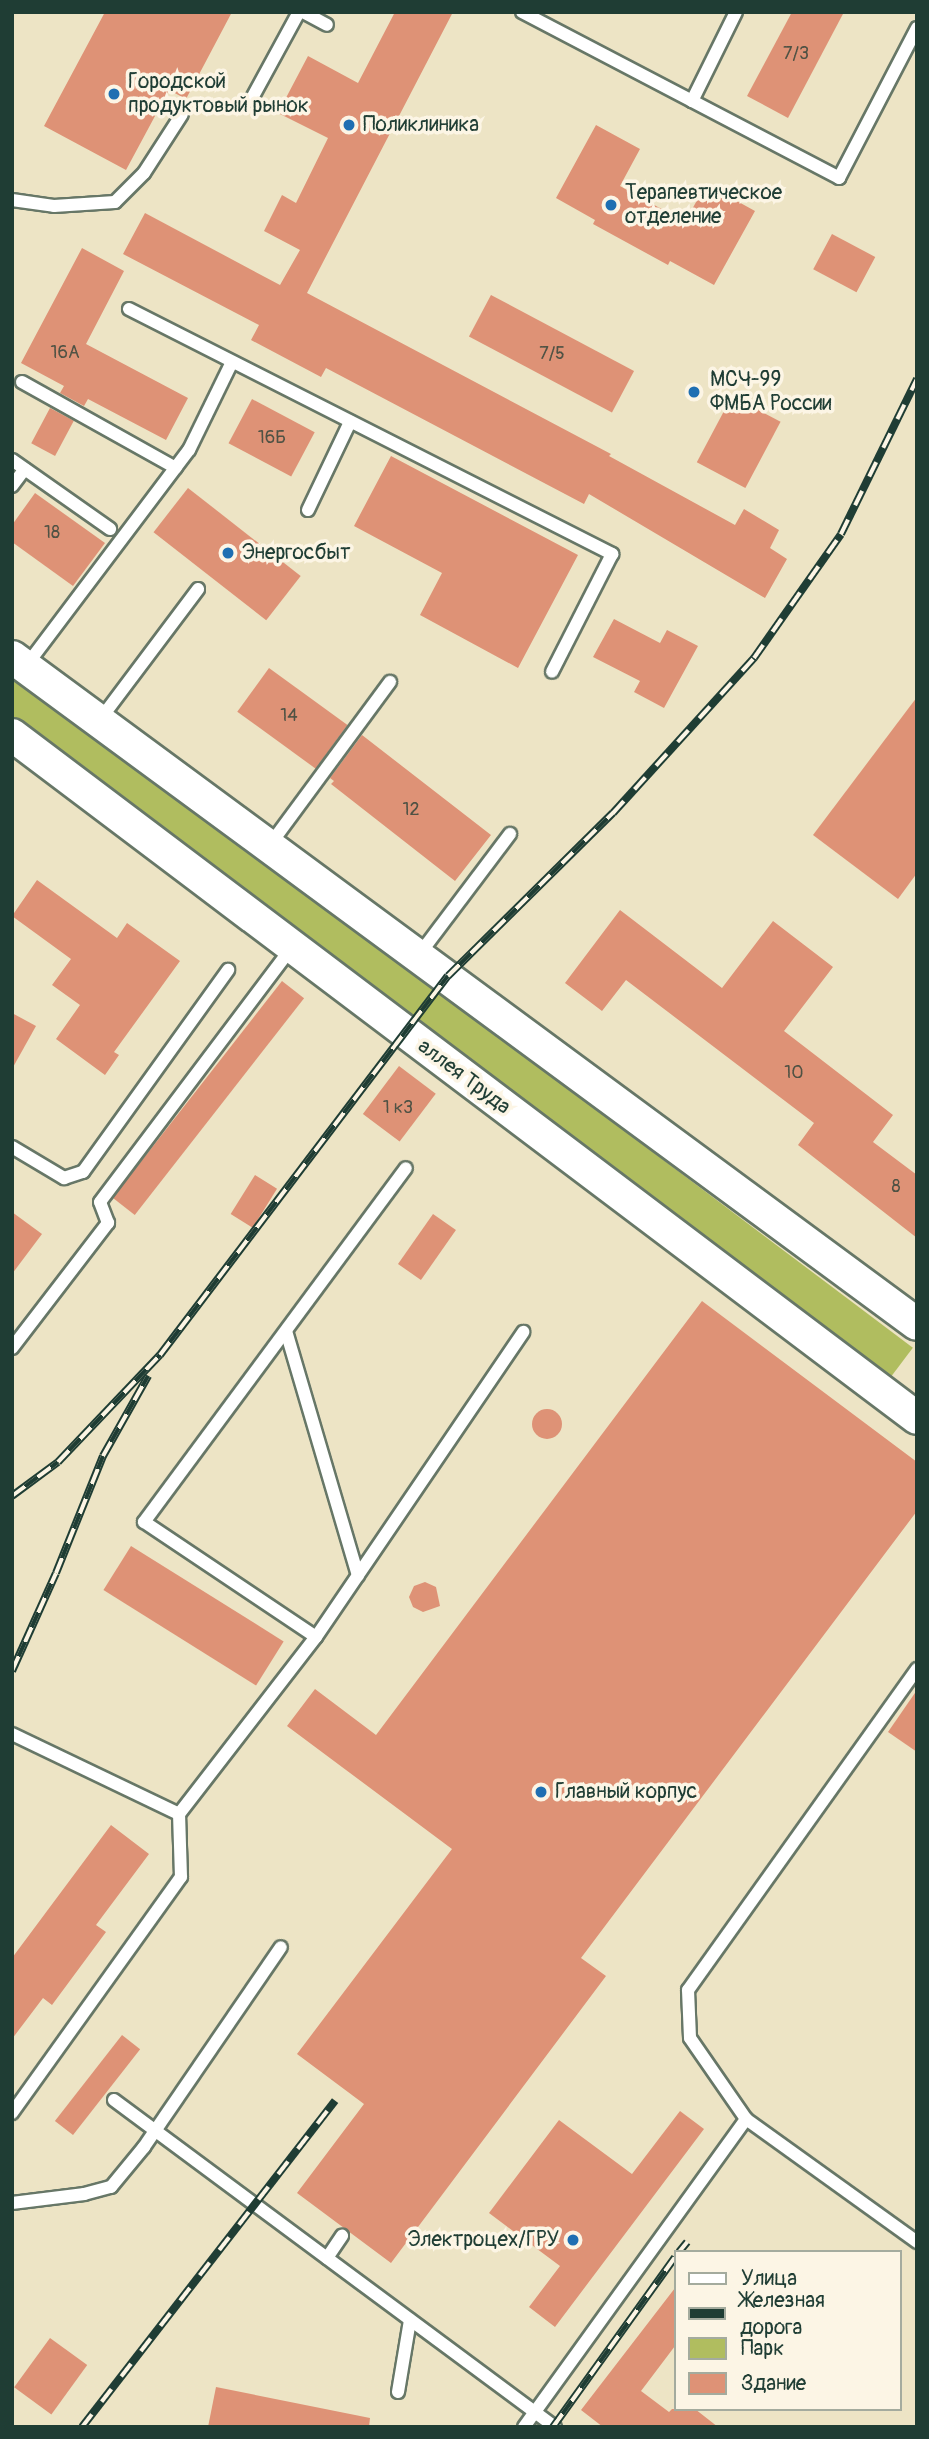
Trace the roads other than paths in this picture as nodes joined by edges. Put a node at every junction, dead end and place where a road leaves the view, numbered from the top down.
1 (301, 12) edge
2 (522, 12) edge
3 (736, 12) edge
4 (327, 25) dead end
5 (917, 28) edge
6 (251, 100) dead end
7 (692, 101) junction
8 (181, 114) dead end
9 (12, 200) edge
10 (129, 309) dead end
11 (232, 362) junction
12 (22, 382) dead end
13 (350, 422) junction
14 (12, 460) edge
15 (176, 468) junction
16 (24, 469) junction
17 (12, 486) edge
18 (308, 510) dead end
19 (110, 529) dead end
20 (198, 589) dead end
21 (19, 662) edge
22 (552, 672) dead end
23 (390, 682) dead end
24 (99, 721) junction
25 (12, 735) edge
26 (510, 834) dead end
27 (268, 846) junction
28 (292, 947) junction
29 (418, 956) junction
30 (228, 970) dead end
31 (12, 1147) edge
32 (406, 1168) dead end
33 (917, 1324) edge
34 (286, 1331) junction
35 (523, 1332) dead end
36 (12, 1348) edge
37 (917, 1418) edge
38 (358, 1576) junction
39 (316, 1637) junction
40 (917, 1669) edge
41 (12, 1734) edge
42 (179, 1814) junction
43 (281, 1947) dead end
44 (114, 2100) dead end
45 (12, 2113) edge
46 (746, 2119) junction
47 (154, 2132) junction
48 (12, 2203) edge
49 (342, 2236) dead end
50 (917, 2242) edge
51 (327, 2258) junction
52 (410, 2320) junction
53 (398, 2392) dead end
54 (535, 2412) junction
55 (524, 2427) edge
56 (555, 2427) edge

1 - 4 lane
1 - 6 lane
2 - 7 lane
3 - 7 lane
5 - 7 lane
8 - 9 lane
10 - 11 lane
11 - 13 lane
11 - 15 lane
12 - 15 lane
13 - 18 lane
13 - 22 lane
14 - 16 lane
15 - 21 lane
16 - 17 lane
16 - 19 lane
20 - 24 lane
21 - 24 street
23 - 27 lane
24 - 27 street
25 - 28 street, аллея Труда
26 - 29 lane
27 - 29 street
28 - 36 lane
28 - 37 street, аллея Труда
29 - 33 street
30 - 31 lane
32 - 34 lane
34 - 38 lane
34 - 39 lane
35 - 38 lane
38 - 39 lane
39 - 42 lane
40 - 46 lane
41 - 42 lane
42 - 45 lane
43 - 47 lane
44 - 47 lane
46 - 50 lane
46 - 54 lane
47 - 48 lane
47 - 51 lane
49 - 51 lane
51 - 52 lane
52 - 53 lane
52 - 54 lane
54 - 55 lane
54 - 56 lane

